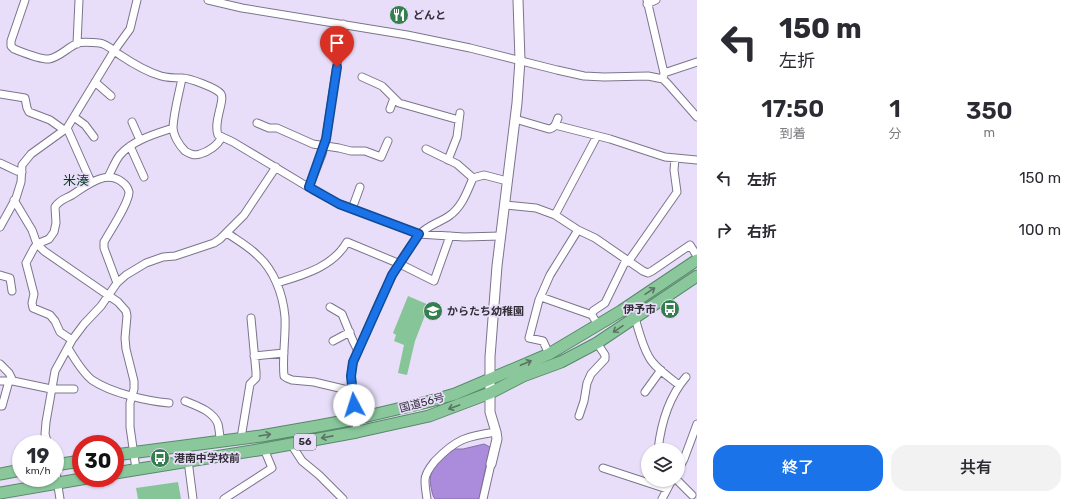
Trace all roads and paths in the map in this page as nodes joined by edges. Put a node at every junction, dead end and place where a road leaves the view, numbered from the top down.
1 (25, 0) edge
2 (79, 0) edge
3 (137, 0) edge
4 (208, 0) edge
5 (518, 0) edge
6 (656, 0) edge
7 (647, 2) edge
8 (344, 24) junction
9 (77, 44) junction
10 (114, 51) junction
11 (520, 60) junction
12 (697, 62) edge
13 (663, 76) junction
14 (362, 77) dead end
15 (182, 78) junction
16 (95, 82) junction
17 (0, 94) edge
18 (110, 96) dead end
19 (394, 98) junction
20 (390, 109) dead end
21 (74, 117) junction
22 (697, 117) edge
23 (558, 118) dead end
24 (515, 119) junction
25 (132, 122) dead end
26 (257, 123) dead end
27 (555, 125) junction
28 (173, 128) junction
29 (66, 129) junction
30 (597, 136) junction
31 (94, 137) dead end
32 (221, 138) junction
33 (140, 140) junction
34 (388, 141) dead end
35 (324, 145) junction
36 (130, 146) junction
37 (426, 149) dead end
38 (675, 158) junction
39 (448, 160) junction
40 (697, 160) edge
41 (0, 163) edge
42 (276, 167) junction
43 (22, 172) junction
44 (108, 177) junction
45 (144, 177) dead end
46 (473, 178) junction
47 (507, 181) junction
48 (91, 182) junction
49 (309, 187) junction
50 (360, 187) dead end
51 (14, 200) junction
52 (505, 205) junction
53 (352, 209) junction
54 (555, 215) junction
55 (0, 227) edge
56 (578, 230) junction
57 (227, 233) junction
58 (419, 234) junction
59 (450, 236) junction
60 (501, 236) junction
61 (38, 244) junction
62 (697, 256) edge
63 (697, 260) edge
64 (627, 261) junction
65 (400, 264) junction
66 (0, 275) edge
67 (697, 276) edge
68 (117, 282) junction
69 (277, 283) junction
70 (12, 290) dead end
71 (108, 296) junction
72 (540, 297) junction
73 (330, 307) dead end
74 (592, 315) junction
75 (251, 318) dead end
76 (635, 318) junction
77 (598, 325) junction
78 (350, 332) junction
79 (72, 340) junction
80 (333, 341) dead end
81 (597, 343) junction
82 (68, 348) junction
83 (358, 351) junction
84 (284, 353) junction
85 (549, 354) junction
86 (254, 356) junction
87 (0, 364) edge
88 (661, 370) junction
89 (686, 377) dead end
90 (490, 379) junction
91 (0, 381) edge
92 (11, 381) junction
93 (679, 385) junction
94 (51, 389) junction
95 (74, 389) dead end
96 (352, 391) junction
97 (646, 392) dead end
98 (490, 393) junction
99 (132, 396) junction
100 (184, 401) dead end
101 (169, 403) dead end
102 (0, 406) edge
103 (579, 416) dead end
104 (355, 419) junction
105 (697, 424) edge
106 (357, 432) junction
107 (496, 432) junction
108 (45, 435) edge
109 (241, 438) junction
110 (220, 440) junction
111 (659, 443) edge
112 (291, 444) junction
113 (186, 445) junction
114 (264, 449) junction
115 (134, 452) junction
116 (124, 454) edge
117 (685, 456) edge
118 (188, 461) junction
119 (491, 464) joint
120 (604, 468) dead end
121 (136, 469) junction
122 (124, 471) edge
123 (12, 472) edge
124 (0, 474) edge
125 (34, 487) edge
126 (58, 487) edge
127 (684, 487) edge
128 (667, 489) joint
129 (0, 493) edge
130 (692, 495) dead end
131 (338, 498) edge
132 (60, 499) edge
133 (194, 499) edge
134 (224, 499) edge
135 (427, 499) edge
136 (483, 499) edge
137 (662, 499) edge

1 - 9 street
2 - 9 street
3 - 10 street
4 - 8 street
5 - 11 street
6 - 7 street
7 - 13 street
8 - 11 street
8 - 35 street
9 - 10 street
10 - 15 street
10 - 16 street
11 - 13 street
11 - 24 street
12 - 13 street
13 - 22 street
14 - 19 street
15 - 28 street
15 - 32 street
16 - 18 street
16 - 21 street
17 - 29 street
19 - 20 street
19 - 39 street
21 - 29 street
21 - 31 street
23 - 27 street
24 - 27 street
24 - 47 street
25 - 33 street
26 - 35 street
27 - 30 street
28 - 32 street
28 - 33 street
29 - 43 street
29 - 48 street
30 - 38 street
30 - 54 street
32 - 42 street
33 - 36 street
34 - 35 street
35 - 49 street
36 - 44 street
36 - 45 street
37 - 39 street
38 - 40 street
38 - 64 street
39 - 46 street
41 - 43 street
42 - 49 street
42 - 57 street
43 - 51 street
44 - 48 street
44 - 68 street
46 - 47 street
46 - 58 street
47 - 52 street
48 - 61 street
49 - 53 street
50 - 53 street
51 - 55 street
51 - 61 street
52 - 54 street
52 - 60 street
53 - 58 street
54 - 56 street
56 - 64 street
56 - 72 street
57 - 68 street
57 - 69 street
58 - 59 street
58 - 65 street
59 - 60 street
59 - 65 street
60 - 90 street
61 - 71 street
61 - 79 street
62 - 64 street
77 -> 63 highway, 国道56号 / 56
64 - 74 street
65 - 69 street
65 - 83 street
66 - 70 street
67 - 76 highway, 国道56号 / 56
68 - 71 street
69 - 84 street
71 - 79 street
71 - 99 street
72 - 74 street
72 - 85 street
73 - 78 street
74 - 77 street
75 - 86 street
76 -> 81 highway, 国道56号 / 56
76 - 88 street
77 - 85 highway, 国道56号 / 56
78 - 80 street
78 - 83 street
79 - 82 street
81 - 98 highway, 国道56号 / 56
81 - 103 street
82 - 94 street
82 - 99 street
83 - 96 street
84 - 86 street
84 - 96 street
90 -> 85 highway, 国道56号 / 56
86 - 109 street
87 - 92 street
88 - 93 street
88 - 97 street
89 - 93 street
90 - 98 street
90 - 104 highway, 国道56号 / 56
91 - 92 street
92 - 94 street
92 - 102 street
93 - 111 street
94 - 95 street
94 - 108 street
96 - 104 street
98 -> 106 highway, 国道56号 / 56
98 - 107 street
99 - 101 street
99 - 115 street
100 - 110 street
104 - 106 street
109 -> 104 highway, 国道56号 / 56
105 - 117 street
106 -> 112 highway, 国道56号 / 56
107 - 119 street
107 - 135 street
109 - 110 highway, 国道56号 / 56
110 - 113 highway, 国道56号 / 56
112 - 114 highway, 国道56号 / 56
112 - 131 street
113 - 115 highway, 国道56号 / 56
113 - 118 street
114 - 118 highway, 国道56号 / 56
114 - 134 street
115 - 116 highway, 国道56号 / 56
115 - 121 street
118 - 121 highway, 国道56号 / 56
118 - 133 street
119 - 136 street
120 - 128 street
121 - 122 highway, 国道56号 / 56
123 - 124 highway
125 - 129 highway
126 - 132 street
127 - 130 street
128 - 137 street

